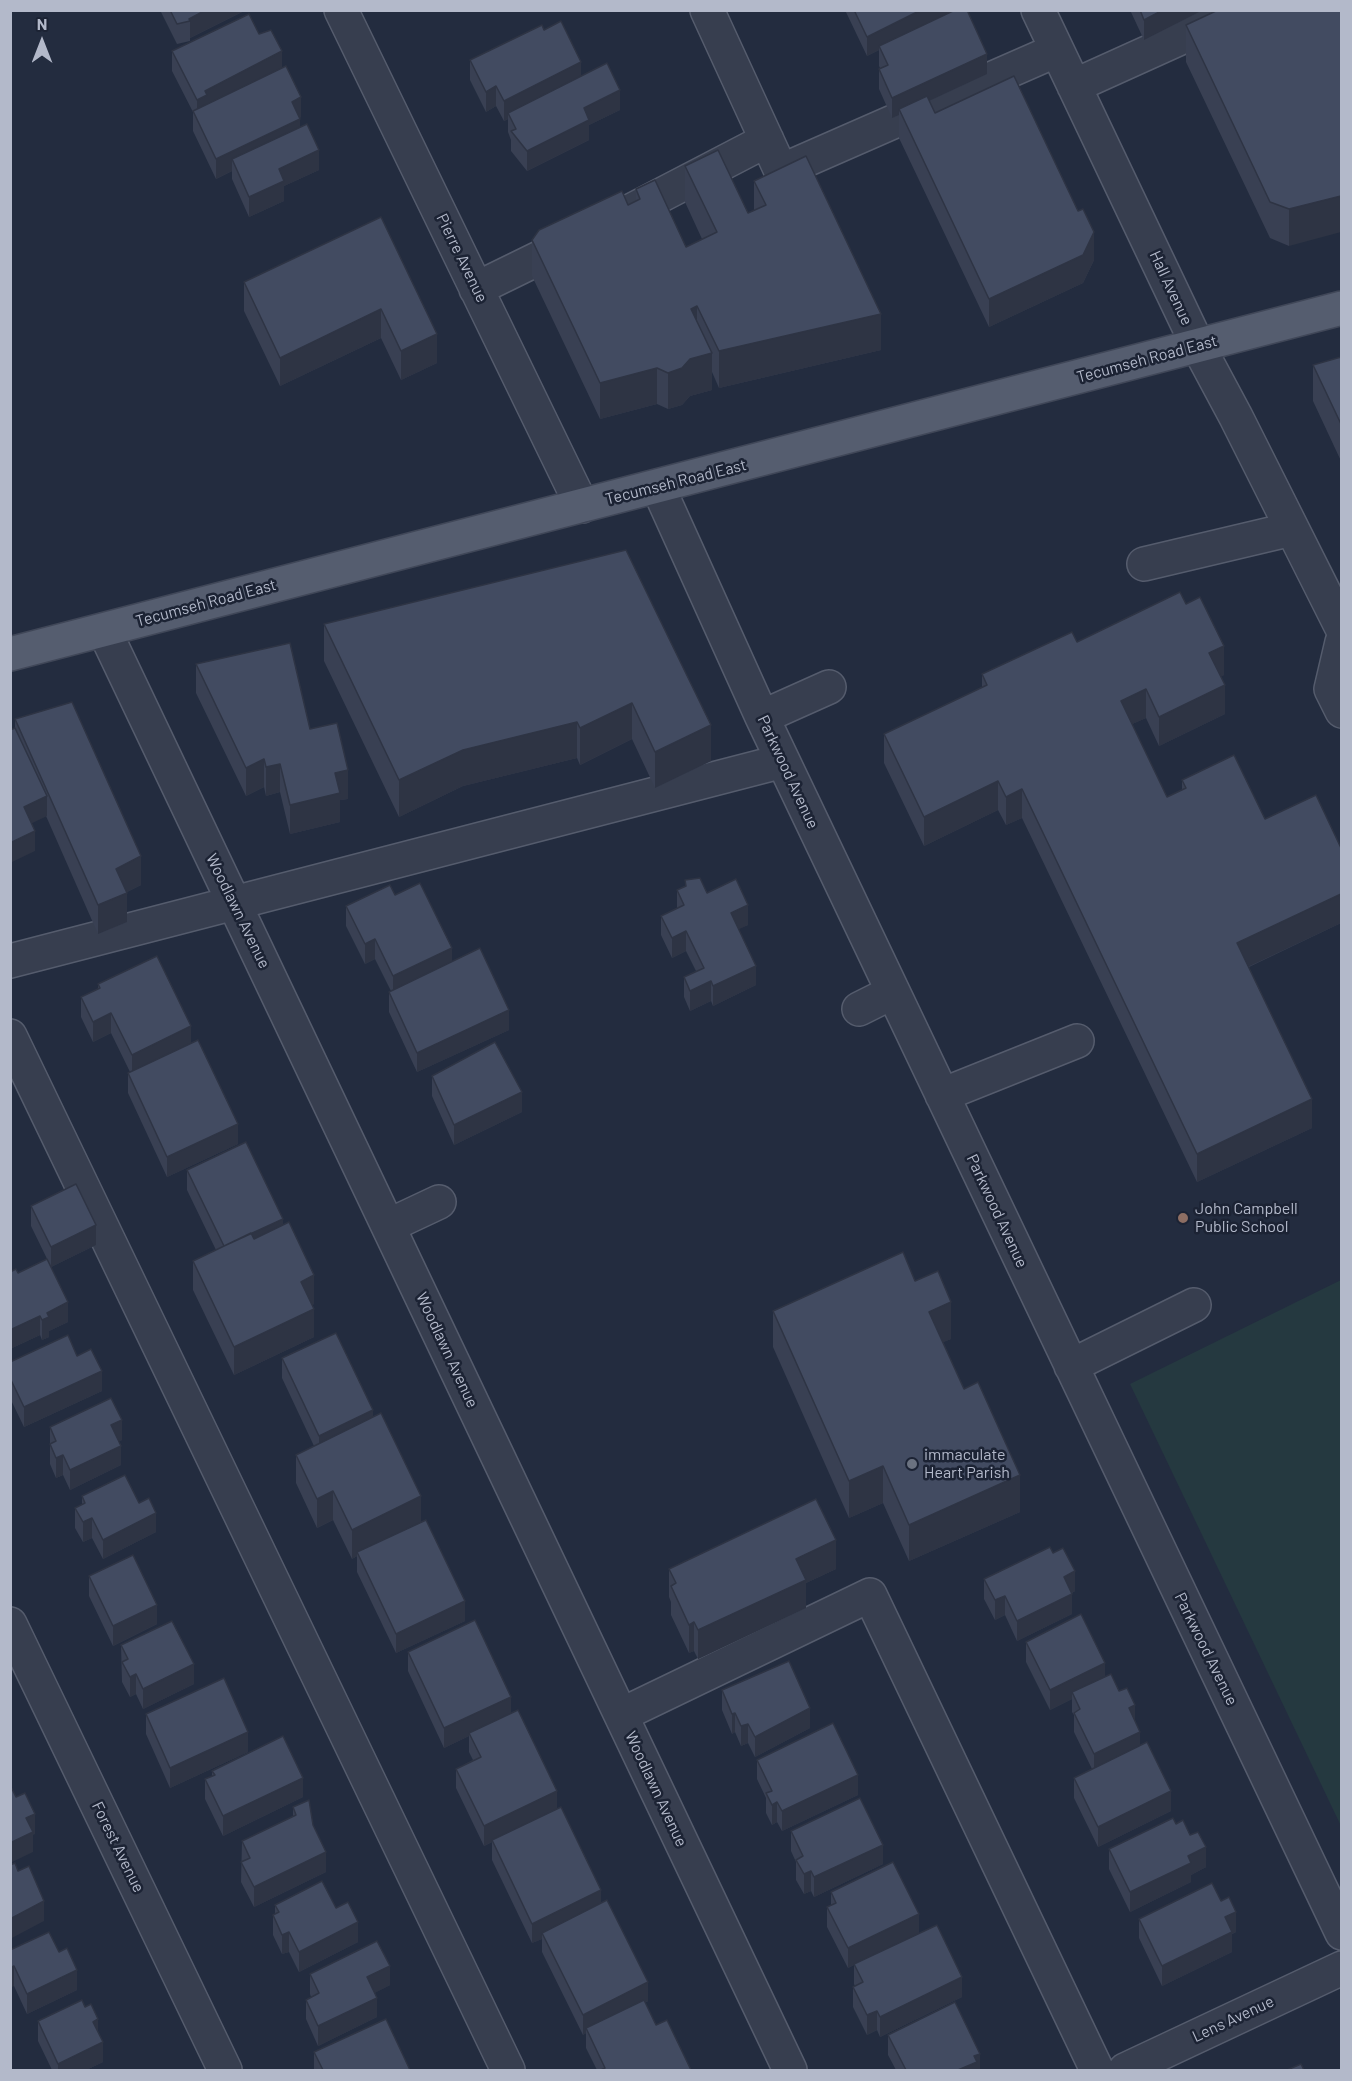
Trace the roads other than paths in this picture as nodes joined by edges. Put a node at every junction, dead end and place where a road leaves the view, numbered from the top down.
1 (341, 10) edge
2 (707, 10) edge
3 (1038, 10) edge
4 (1242, 10) edge
5 (1057, 50) junction
6 (1074, 86) junction
7 (767, 140) junction
8 (476, 289) junction
9 (1341, 308) edge
10 (1198, 346) junction
11 (658, 487) junction
12 (582, 506) junction
13 (1292, 529) junction
14 (1144, 564) dead end
15 (1341, 628) edge
16 (104, 630) junction
17 (1341, 642) edge
18 (10, 654) edge
19 (829, 687) dead end
20 (1341, 711) edge
21 (762, 717) junction
22 (783, 761) junction
23 (234, 902) junction
24 (10, 961) edge
25 (893, 992) junction
26 (859, 1009) dead end
27 (10, 1036) edge
28 (1077, 1041) dead end
29 (942, 1095) junction
30 (440, 1202) dead end
31 (388, 1226) junction
32 (1194, 1305) dead end
33 (1071, 1366) junction
34 (10, 1624) edge
35 (621, 1715) junction
36 (1341, 1933) edge
37 (1341, 1968) edge
38 (225, 2070) edge
39 (508, 2070) edge
40 (790, 2070) edge
41 (1097, 2070) edge
42 (1125, 2070) edge

1 - 8 street, Pierre Avenue
2 - 7 street
3 - 5 street, Hall Avenue
4 - 6 street
5 - 6 street, Hall Avenue
5 - 7 street
6 - 10 street, Hall Avenue
7 - 8 street
8 - 12 street, Pierre Avenue
9 - 10 main road, Tecumseh Road East
10 - 11 main road, Tecumseh Road East
10 - 13 street, Hall Avenue
11 - 12 main road, Tecumseh Road East
11 - 21 street, Parkwood Avenue
12 - 16 main road, Tecumseh Road East
13 - 14 street
13 - 15 street, Hall Avenue
16 - 18 main road, Tecumseh Road East
16 - 23 street, Woodlawn Avenue
17 - 20 street
19 - 21 street
21 - 22 street, Parkwood Avenue
22 - 23 street
22 - 25 street, Parkwood Avenue
23 - 24 street
23 - 31 street, Woodlawn Avenue
25 - 26 street
25 - 29 street, Parkwood Avenue
27 - 39 street
28 - 29 street
29 - 33 street, Parkwood Avenue
30 - 31 street
31 - 35 street, Woodlawn Avenue
32 - 33 street
33 - 36 street, Parkwood Avenue
34 - 38 street, Forest Avenue
35 - 40 street, Woodlawn Avenue
35 - 41 street
37 - 42 street, Lens Avenue

